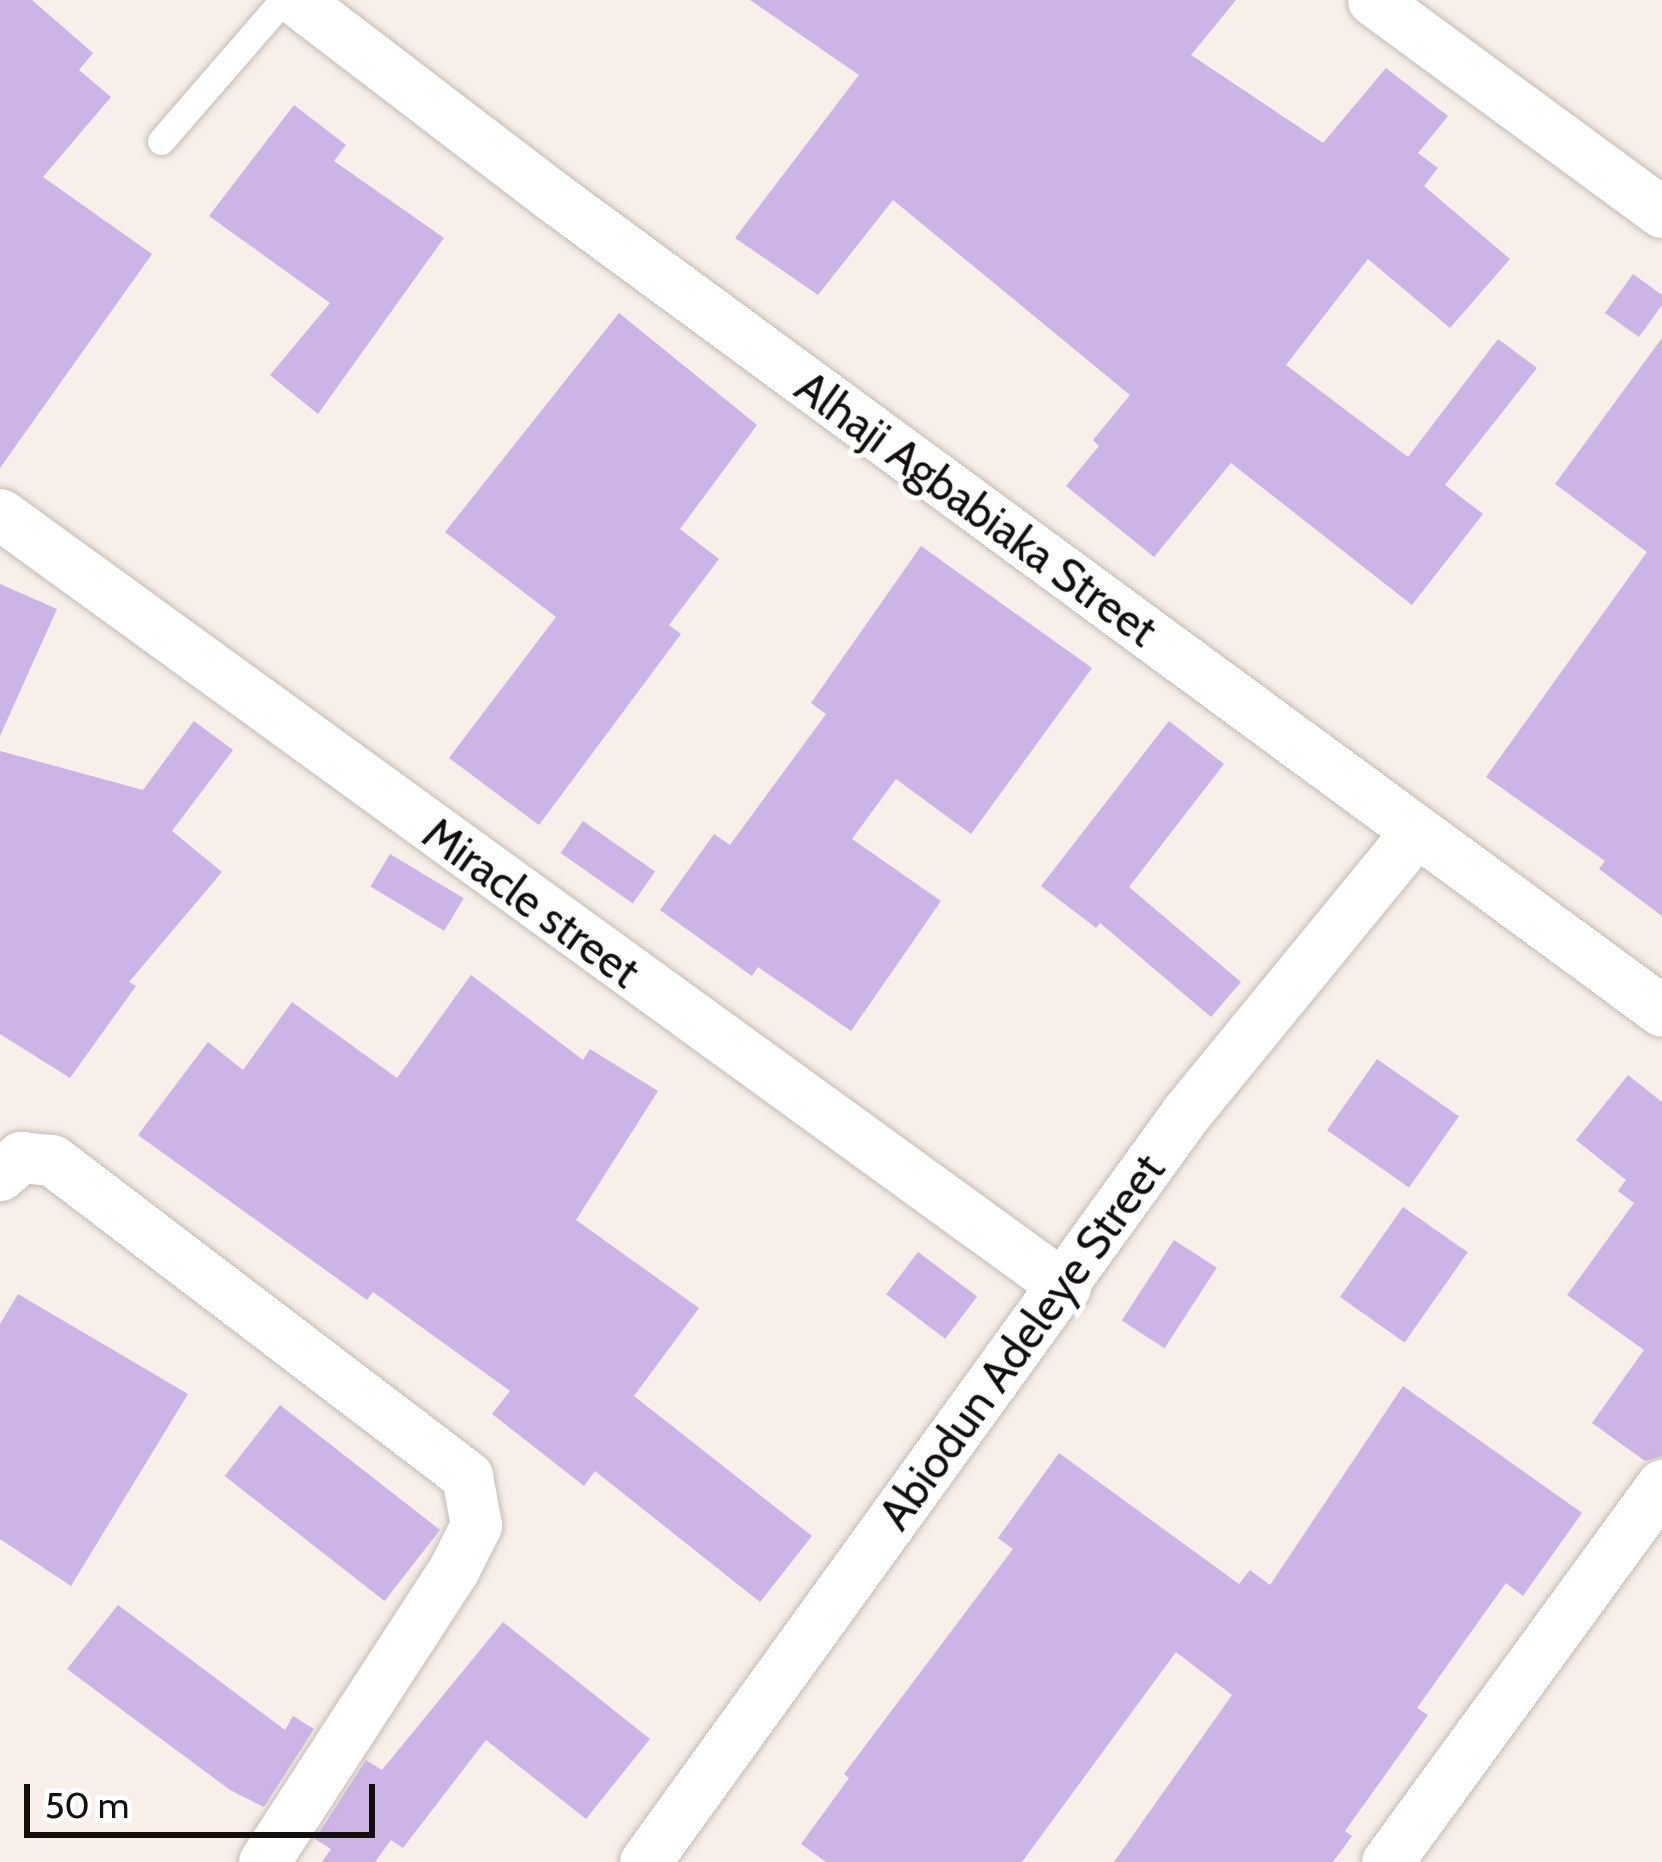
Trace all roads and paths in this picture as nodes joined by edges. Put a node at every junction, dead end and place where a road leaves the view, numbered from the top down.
1 (283, 0) edge
2 (296, 0) edge
3 (1373, 0) edge
4 (161, 141) dead end
5 (1662, 212) edge
6 (0, 514) edge
7 (1414, 833) junction
8 (1662, 1011) edge
9 (0, 1175) edge
10 (1065, 1287) junction
11 (1662, 1485) edge
12 (264, 1862) edge
13 (644, 1862) edge
14 (1387, 1862) edge

1 - 4 lane
2 - 7 street, Alhaji Agbabiaka Street
3 - 5 street
6 - 10 street, Miracle street
7 - 8 street, Alhaji Agbabiaka Street
7 - 10 street, Abiodun Adeleye Street
9 - 12 street
10 - 13 street, Abiodun Adeleye Street
11 - 14 street

